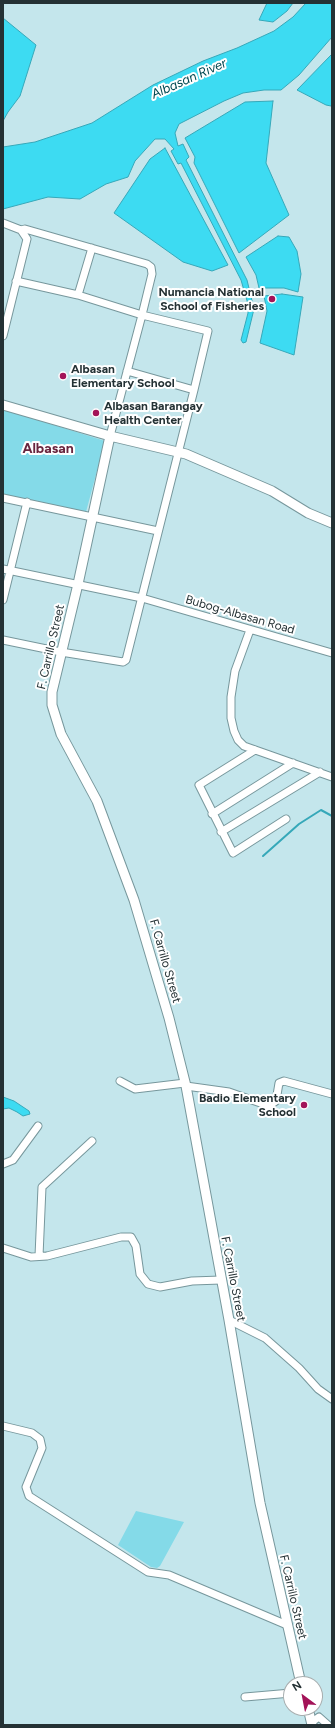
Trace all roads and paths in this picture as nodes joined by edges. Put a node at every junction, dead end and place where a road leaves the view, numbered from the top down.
1 (3, 223) edge
2 (22, 230) junction
3 (92, 248) junction
4 (16, 281) junction
5 (78, 295) junction
6 (142, 315) junction
7 (3, 336) edge
8 (127, 370) junction
9 (194, 390) junction
10 (3, 405) edge
11 (110, 436) junction
12 (178, 452) junction
13 (3, 498) edge
14 (27, 502) junction
15 (91, 517) junction
16 (332, 523) edge
17 (158, 531) junction
18 (7, 570) edge
19 (78, 584) junction
20 (142, 598) junction
21 (3, 600) edge
22 (250, 630) junction
23 (3, 640) edge
24 (61, 652) junction
25 (332, 653) edge
26 (255, 750) junction
27 (293, 764) junction
28 (320, 772) junction
29 (332, 777) edge
30 (212, 814) junction
31 (286, 819) dead end
32 (221, 832) junction
33 (120, 1081) dead end
34 (185, 1084) junction
35 (332, 1094) edge
36 (38, 1126) dead end
37 (92, 1141) dead end
38 (3, 1164) edge
39 (3, 1248) edge
40 (39, 1256) junction
41 (221, 1280) junction
42 (229, 1320) junction
43 (332, 1399) edge
44 (3, 1426) edge
45 (287, 1625) junction
46 (299, 1676) edge
47 (283, 1694) edge
48 (245, 1697) dead end
49 (312, 1723) edge
50 (328, 1725) edge

1 - 2 street
2 - 3 street
2 - 4 street
3 - 5 street
3 - 6 street, F. Carrillo Street
4 - 5 street
4 - 7 street
5 - 6 street
6 - 8 street, F. Carrillo Street
6 - 9 street
8 - 9 street
8 - 11 street, F. Carrillo Street
9 - 12 street
10 - 11 street
11 - 12 street
11 - 15 street, F. Carrillo Street
12 - 16 street
12 - 17 street
13 - 14 street
14 - 15 street
14 - 18 street
15 - 17 street
15 - 19 street, F. Carrillo Street
17 - 20 street
18 - 19 street, Bubog-Albasan Road
18 - 21 street
19 - 20 street, Bubog-Albasan Road
19 - 24 street, F. Carrillo Street
20 - 22 street, Bubog-Albasan Road
20 - 24 street
22 - 25 street, Bubog-Albasan Road
22 - 26 street
23 - 24 street
24 - 34 street, F. Carrillo Street
26 - 27 street
26 - 30 street
27 - 28 street
27 - 30 street
28 - 29 street
28 - 32 street
30 - 32 street
31 - 32 street
33 - 34 street
34 - 35 street
34 - 41 street, F. Carrillo Street
36 - 38 street
37 - 40 street
39 - 40 street
40 - 41 street
41 - 42 street, F. Carrillo Street
42 - 43 street
42 - 45 street, F. Carrillo Street
44 - 45 street
45 - 46 street, F. Carrillo Street
47 - 48 street
49 - 50 street

